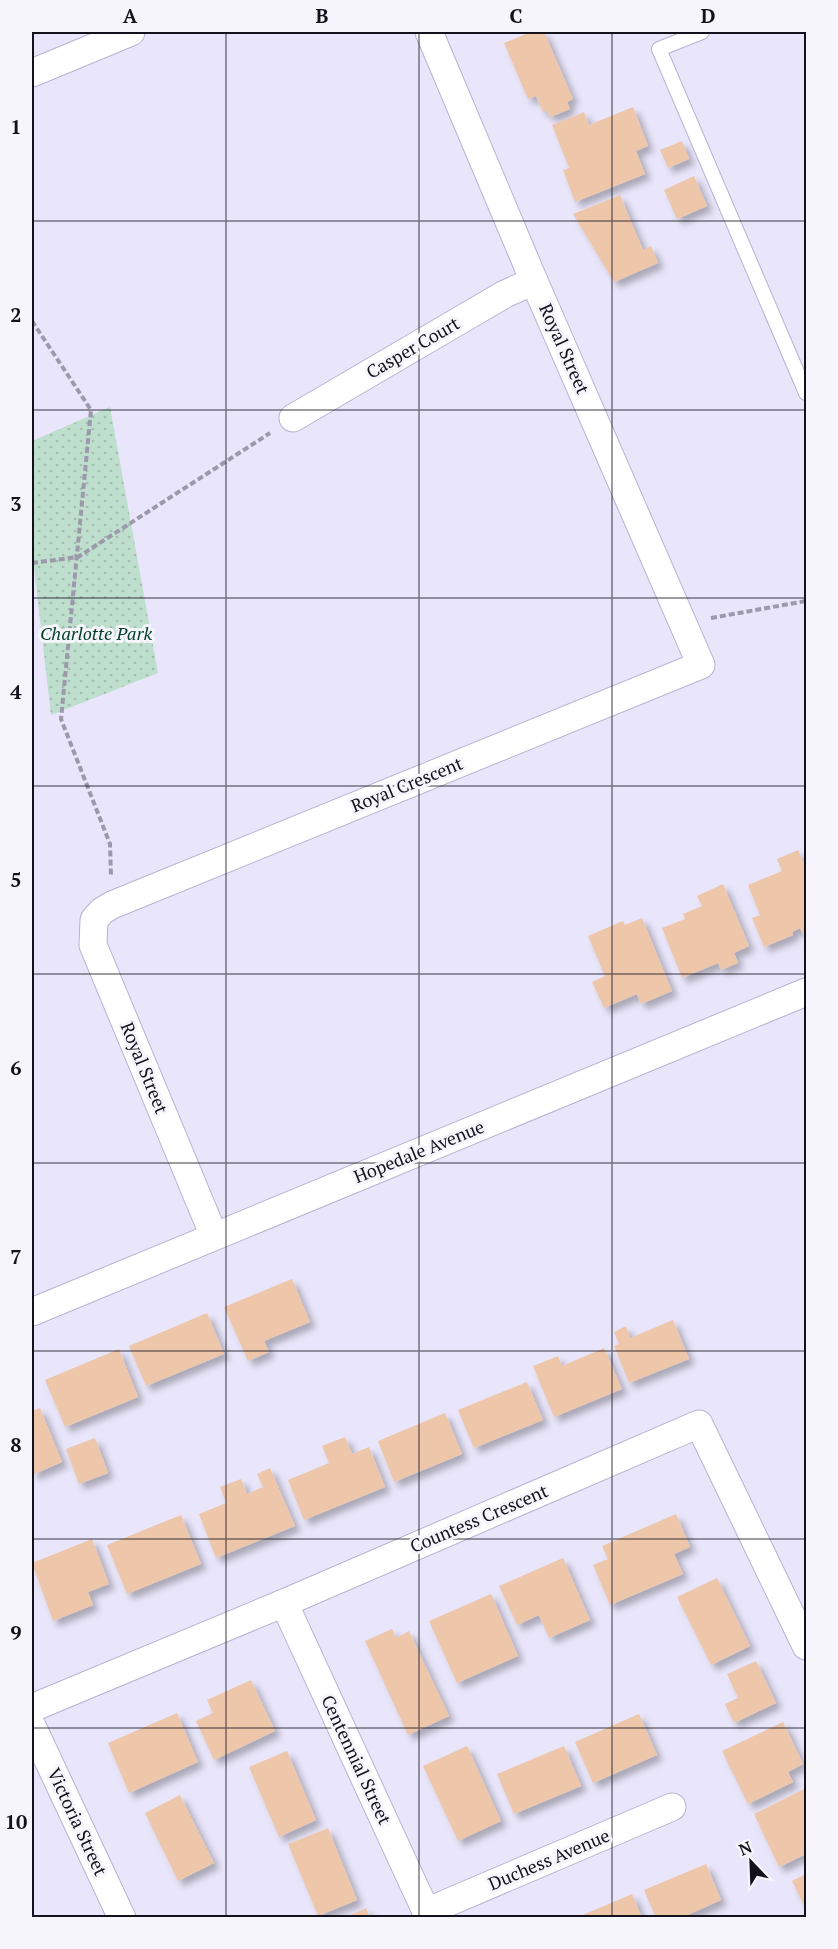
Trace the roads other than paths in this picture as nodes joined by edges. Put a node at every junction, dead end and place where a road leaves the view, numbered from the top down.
1 (131, 32) edge
2 (429, 32) edge
3 (702, 32) edge
4 (32, 73) edge
5 (534, 281) junction
6 (807, 393) edge
7 (293, 418) road end
8 (701, 665) joint
9 (112, 905) joint
10 (807, 992) edge
11 (214, 1236) junction
12 (32, 1312) edge
13 (284, 1603) junction
14 (807, 1646) edge
15 (32, 1708) edge
16 (32, 1726) edge
17 (672, 1808) dead end
18 (428, 1915) edge
19 (122, 1917) edge

1 - 4 street
2 - 5 street, Royal Street
3 - 6 lane
5 - 7 street, Casper Court
5 - 8 street, Royal Street
8 - 9 street, Royal Crescent
9 - 11 street, Royal Street
10 - 11 street, Hopedale Avenue
11 - 12 street, Hopedale Avenue
13 - 14 street, Countess Crescent
13 - 15 street, Countess Crescent
13 - 18 street, Centennial Street
16 - 19 street, Victoria Street
17 - 18 street, Duchess Avenue

